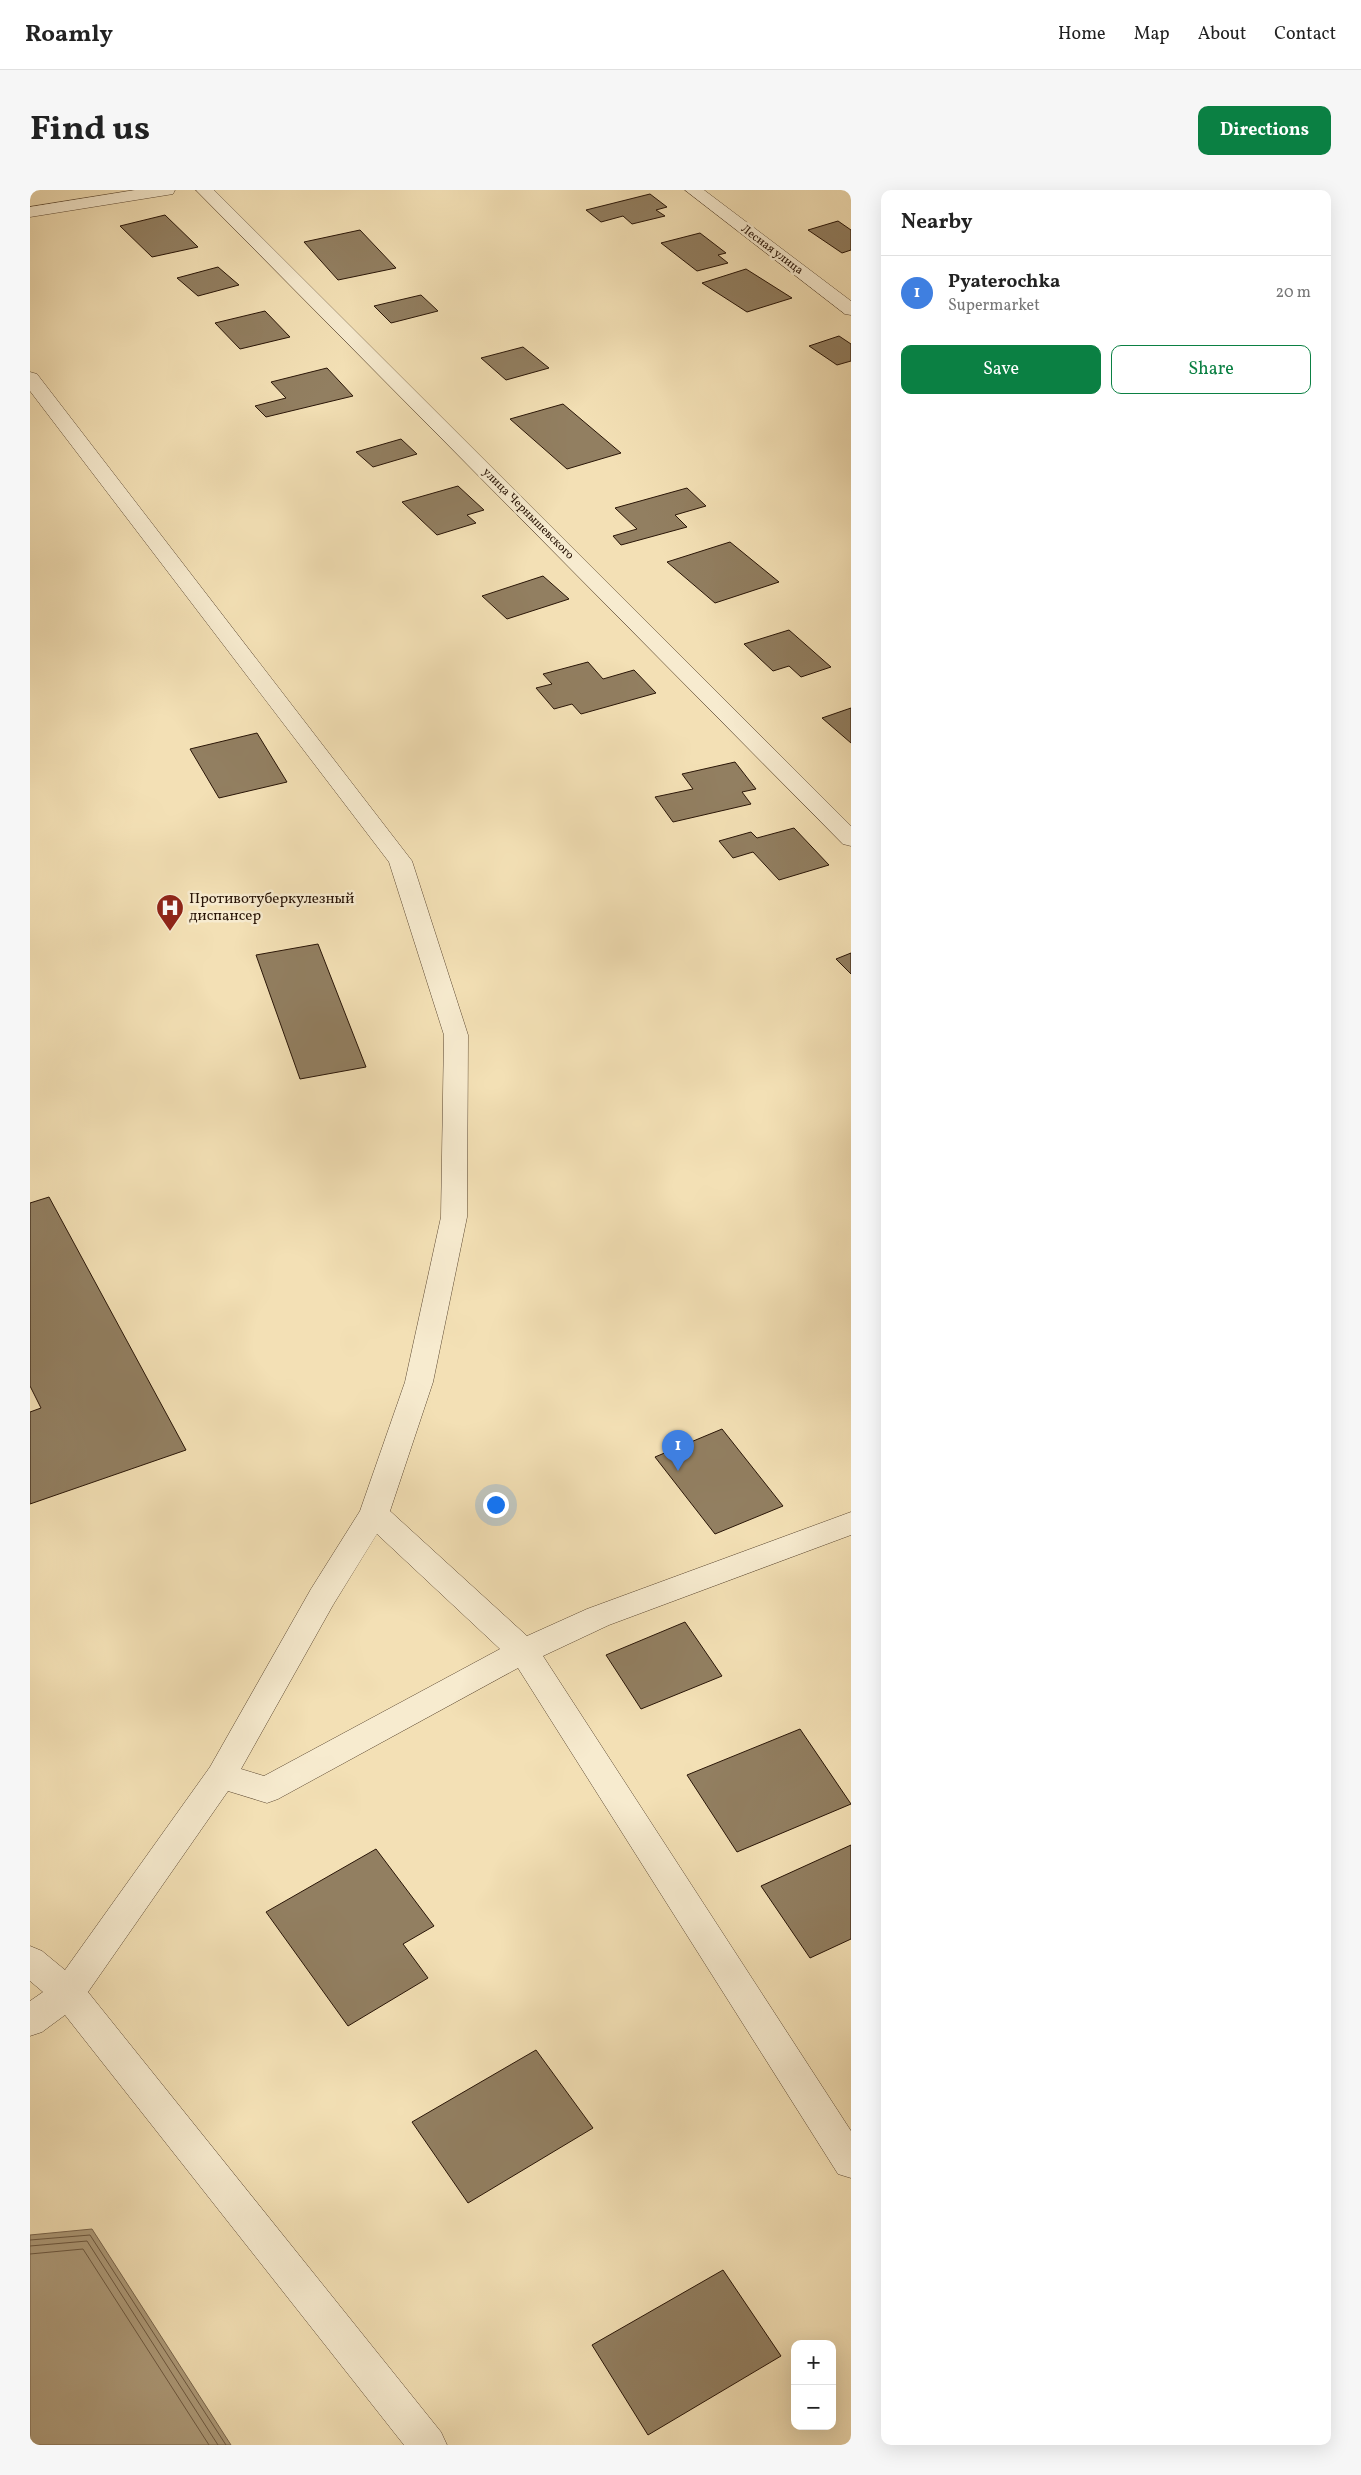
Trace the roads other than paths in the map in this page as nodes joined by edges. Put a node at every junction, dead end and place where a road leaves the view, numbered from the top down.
1 (167, 190) edge
2 (204, 190) edge
3 (693, 190) edge
4 (30, 212) edge
5 (851, 310) edge
6 (30, 378) edge
7 (851, 839) edge
8 (374, 1514) junction
9 (851, 1523) edge
10 (523, 1652) junction
11 (221, 1776) junction
12 (30, 1961) edge
13 (68, 1993) junction
14 (30, 2021) edge
15 (851, 2162) edge
16 (428, 2445) edge

1 - 4 street
2 - 7 street, улица Чернышевского
3 - 5 street, Лесная улица
6 - 8 street
8 - 10 street
8 - 11 street
9 - 10 street
10 - 11 street
10 - 15 street
11 - 13 street
12 - 13 street
13 - 14 street
13 - 16 street

